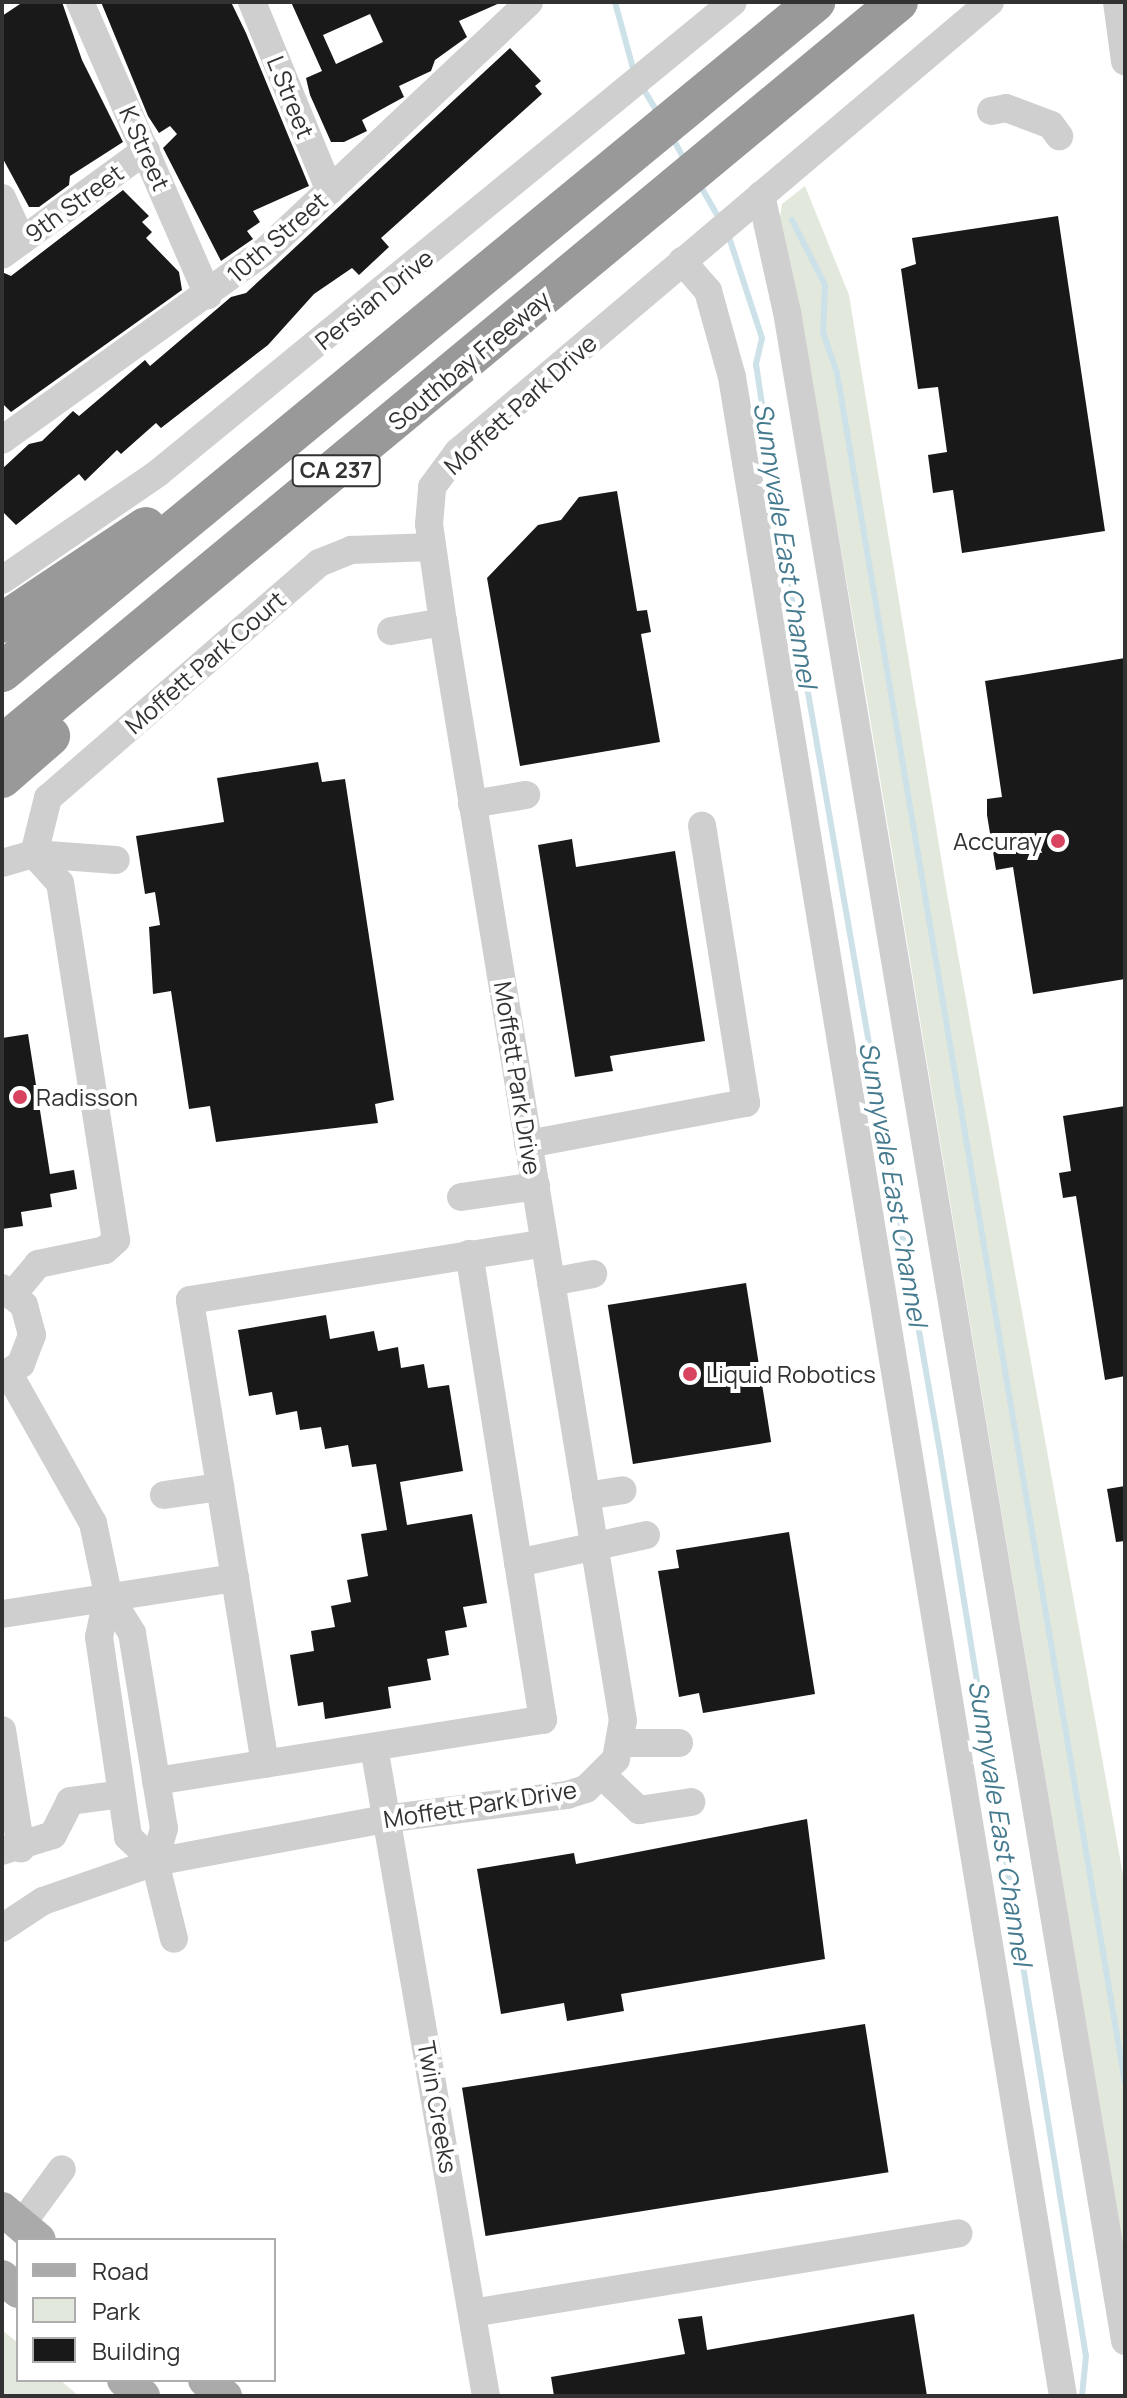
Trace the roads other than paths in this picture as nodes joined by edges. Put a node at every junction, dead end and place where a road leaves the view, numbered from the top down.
1 (80, 2) edge
2 (252, 2) edge
3 (733, 2) edge
4 (815, 2) edge
5 (898, 2) edge
6 (990, 2) edge
7 (1117, 2) edge
8 (529, 4) edge
9 (1124, 51) edge
10 (991, 111) dead end
11 (1059, 136) dead end
12 (146, 150) junction
13 (330, 191) junction
14 (2, 198) edge
15 (758, 198) junction
16 (12, 248) edge
17 (689, 255) junction
18 (208, 295) junction
19 (2, 440) edge
20 (236, 482) junction
21 (432, 547) junction
22 (2, 580) edge
23 (178, 603) junction
24 (443, 622) junction
25 (2, 623) edge
26 (391, 631) dead end
27 (2, 672) edge
28 (2, 745) edge
29 (2, 778) edge
30 (526, 795) dead end
31 (472, 804) junction
32 (702, 825) dead end
33 (34, 854) junction
34 (116, 860) dead end
35 (2, 863) edge
36 (528, 1144) junction
37 (536, 1186) junction
38 (461, 1197) dead end
39 (544, 1243) junction
40 (469, 1254) junction
41 (593, 1274) dead end
42 (551, 1282) junction
43 (7, 1291) edge
44 (5, 1375) edge
45 (220, 1487) junction
46 (623, 1490) dead end
47 (164, 1495) dead end
48 (586, 1496) junction
49 (646, 1535) dead end
50 (595, 1548) junction
51 (518, 1563) junction
52 (235, 1578) junction
53 (108, 1594) junction
54 (2, 1614) edge
55 (2, 1730) edge
56 (621, 1743) junction
57 (679, 1743) dead end
58 (374, 1747) junction
59 (265, 1764) junction
60 (603, 1776) junction
61 (156, 1781) junction
62 (122, 1794) junction
63 (691, 1802) dead end
64 (385, 1819) junction
65 (11, 1849) edge
66 (155, 1862) junction
67 (2, 1928) edge
68 (174, 1939) dead end
69 (62, 2169) dead end
70 (21, 2224) edge
71 (958, 2233) dead end
72 (472, 2313) junction
73 (1125, 2341) edge
74 (126, 2382) edge
75 (208, 2382) edge
76 (143, 2396) edge
77 (225, 2396) edge
78 (486, 2396) edge
79 (1063, 2396) edge

1 - 12 street, K Street
2 - 13 street, L Street
3 - 22 street, Persian Drive
4 - 20 highway, CA 237
5 - 23 highway, Southbay Freeway / CA 237
6 - 15 street, Moffett Park Drive
7 - 9 street
8 - 13 street, 10th Street
10 - 11 street
12 - 16 street, 9th Street
12 - 18 street, K Street
13 - 18 street, 10th Street
14 - 16 street
15 - 17 street, Moffett Park Drive
15 - 73 street
17 - 21 street, Moffett Park Drive
17 - 79 street
18 - 19 street, 10th Street
20 - 25 highway
20 - 27 highway, CA 237
21 - 24 street, Moffett Park Drive
21 - 33 street, Moffett Park Court
23 - 28 highway, Southbay Freeway / CA 237
23 - 29 highway
24 - 26 street
24 - 31 street, Moffett Park Drive
30 - 31 street
31 - 36 street, Moffett Park Drive
32 - 36 street
33 - 34 street
33 - 35 street
33 - 43 street
36 - 37 street, Moffett Park Drive
37 - 38 street
37 - 39 street, Moffett Park Drive
39 - 40 street
39 - 42 street, Moffett Park Drive
40 - 45 street
40 - 51 street
41 - 42 street
42 - 48 street, Moffett Park Drive
43 - 44 street
44 - 53 street
45 - 47 street
45 - 52 street
46 - 48 street
48 - 50 street, Moffett Park Drive
49 - 50 street
50 - 51 street
50 - 56 street, Moffett Park Drive
51 - 58 street
52 - 53 street
52 - 59 street
53 - 54 street
53 - 61 street
53 - 62 street
55 - 65 street
56 - 57 street
56 - 60 street, Moffett Park Drive
58 - 59 street
58 - 64 street, Twin Creeks
59 - 61 street
60 - 63 street
60 - 64 street, Moffett Park Drive
61 - 66 street
62 - 65 street
62 - 66 street
64 - 66 street, Moffett Park Drive
64 - 72 street, Twin Creeks
66 - 67 street, Moffett Park Drive
66 - 68 street
69 - 70 street
71 - 72 street
72 - 78 street, Twin Creeks
74 - 76 main road
75 - 77 main road

